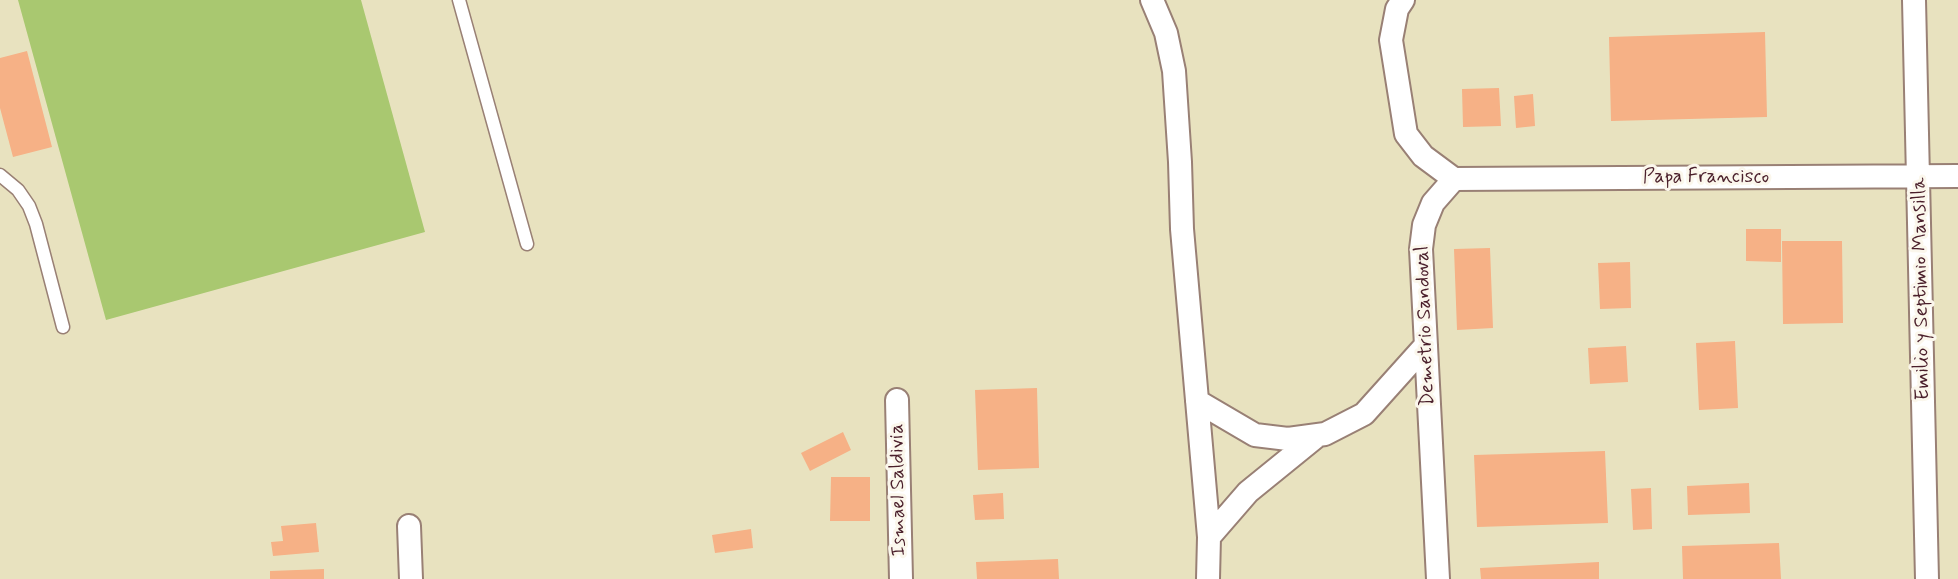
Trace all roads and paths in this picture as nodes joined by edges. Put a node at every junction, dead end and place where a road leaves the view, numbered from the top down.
1 (459, 0) edge
2 (1152, 0) edge
3 (1402, 0) edge
4 (1914, 0) edge
5 (0, 175) edge
6 (1958, 176) edge
7 (1919, 177) junction
8 (1454, 179) junction
9 (527, 244) dead end
10 (63, 327) dead end
11 (1426, 345) junction
12 (897, 400) dead end
13 (1197, 401) junction
14 (1317, 435) junction
15 (409, 526) dead end
16 (1209, 537) junction
17 (411, 579) edge
18 (901, 579) edge
19 (1208, 579) edge
20 (1438, 579) edge
21 (1928, 579) edge

1 - 9 lane
2 - 13 street
3 - 8 street
4 - 7 street, Emilio y Septimio Mansilla
5 - 10 lane
6 - 7 street, Papa Francisco
7 - 8 street, Papa Francisco
7 - 21 street, Emilio y Septimio Mansilla
8 - 11 street, Demetrio Sandoval
11 - 14 street
11 - 20 street, Demetrio Sandoval
12 - 18 street, Ismael Saldivia
13 - 14 street
13 - 16 street
14 - 16 street
15 - 17 street
16 - 19 street

